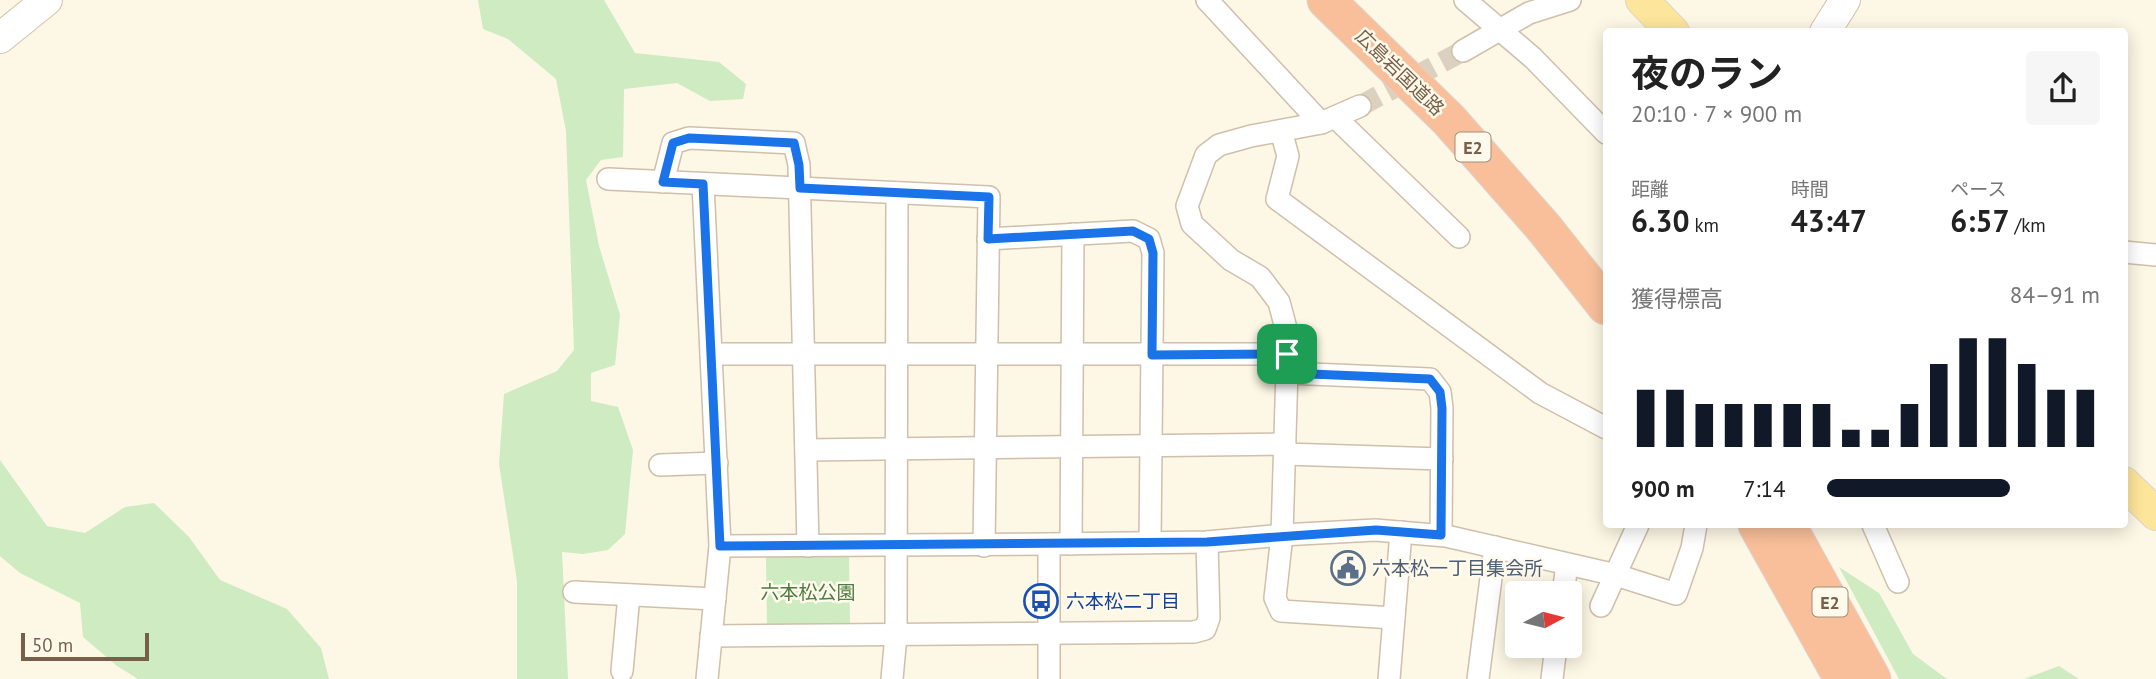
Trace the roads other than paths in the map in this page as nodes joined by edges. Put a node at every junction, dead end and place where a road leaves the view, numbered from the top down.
1 (47, 0) edge
2 (1207, 0) edge
3 (1326, 0) edge
4 (1363, 0) edge
5 (1465, 0) edge
6 (1570, 0) edge
7 (1642, 0) edge
8 (1845, 0) edge
9 (1539, 4) edge
10 (1669, 28) edge
11 (1828, 28) edge
12 (1499, 30) junction
13 (0, 38) edge
14 (1463, 51) tunnel mouth
15 (1360, 106) tunnel mouth
16 (1329, 121) junction
17 (1603, 130) edge
18 (1281, 131) junction
19 (608, 179) dead end
20 (663, 182) junction
21 (703, 184) junction
22 (800, 188) junction
23 (897, 193) junction
24 (1073, 234) junction
25 (1458, 237) dead end
26 (988, 239) junction
27 (2128, 252) edge
28 (2156, 255) edge
29 (1603, 260) edge
30 (1603, 302) edge
31 (711, 354) junction
32 (804, 354) junction
33 (897, 354) junction
34 (987, 355) junction
35 (1072, 355) junction
36 (1152, 355) junction
37 (1287, 363) junction
38 (1603, 426) edge
39 (1072, 447) junction
40 (1151, 447) junction
41 (986, 448) junction
42 (896, 449) junction
43 (1285, 449) junction
44 (806, 450) junction
45 (1442, 459) junction
46 (717, 463) junction
47 (660, 465) dead end
48 (2128, 487) edge
49 (2156, 514) edge
50 (1637, 528) edge
51 (1695, 528) edge
52 (1759, 528) edge
53 (1789, 528) edge
54 (1874, 528) edge
55 (1401, 532) junction
56 (1282, 535) junction
57 (1441, 535) junction
58 (1150, 542) junction
59 (1207, 542) junction
60 (1049, 544) junction
61 (1071, 544) junction
62 (984, 545) junction
63 (720, 546) junction
64 (808, 546) junction
65 (896, 546) junction
66 (1495, 547) junction
67 (1567, 565) junction
68 (1616, 575) junction
69 (1565, 581) edge
70 (1898, 582) dead end
71 (574, 592) dead end
72 (629, 595) junction
73 (715, 599) junction
74 (1601, 606) dead end
75 (1394, 618) junction
76 (1049, 633) junction
77 (896, 635) junction
78 (711, 636) junction
79 (1555, 658) edge
80 (622, 671) dead end
81 (707, 679) edge
82 (892, 679) edge
83 (1049, 679) edge
84 (1389, 679) edge
85 (1478, 679) edge
86 (1552, 679) edge
87 (1843, 679) edge
88 (1872, 679) edge

1 - 13 street
2 - 16 street
3 - 30 highway, 広島岩国道路 / E2
4 - 29 highway, 広島岩国道路 / E2
5 - 12 street
6 - 9 street
7 - 10 main road
8 - 11 street
9 - 12 street
12 - 14 street
12 - 17 street
15 - 16 street
16 - 18 street
16 - 25 street
18 - 37 street
18 - 38 street
19 - 20 street
20 - 21 street
20 - 22 street
21 - 22 street
21 - 31 street
22 - 23 street
22 - 32 street
23 - 26 street
23 - 33 street
24 - 26 street
24 - 35 street
24 - 36 street
26 - 34 street
27 - 28 street
31 - 32 street
31 - 46 street
32 - 33 street
32 - 44 street
33 - 34 street
33 - 42 street
34 - 35 street
34 - 41 street
35 - 36 street
35 - 39 street
36 - 37 street
36 - 40 street
37 - 43 street
37 - 45 street
39 - 40 street
39 - 41 street
39 - 61 street
40 - 43 street
40 - 58 street
41 - 42 street
41 - 62 street
42 - 44 street
42 - 65 street
43 - 45 street
43 - 56 street
44 - 64 street
45 - 57 street
46 - 47 street
46 - 63 street
48 - 49 main road
50 - 68 street
51 - 68 street
52 - 87 highway, E2
53 - 88 highway, E2
54 - 70 street
55 - 56 street
55 - 57 street
55 - 75 street
56 - 59 street
56 - 75 street
57 - 66 street
58 - 59 street
58 - 61 street
59 - 76 street
60 - 61 street
60 - 62 street
60 - 76 street
62 - 65 street
63 - 64 street
63 - 73 street
64 - 65 street
65 - 77 street
66 - 67 street
66 - 85 street
67 - 68 street
67 - 69 street
68 - 74 street
71 - 72 street
72 - 73 street
72 - 80 street
73 - 78 street
75 - 84 street
76 - 77 street
76 - 83 street
77 - 78 street
77 - 82 street
78 - 81 street
79 - 86 street

